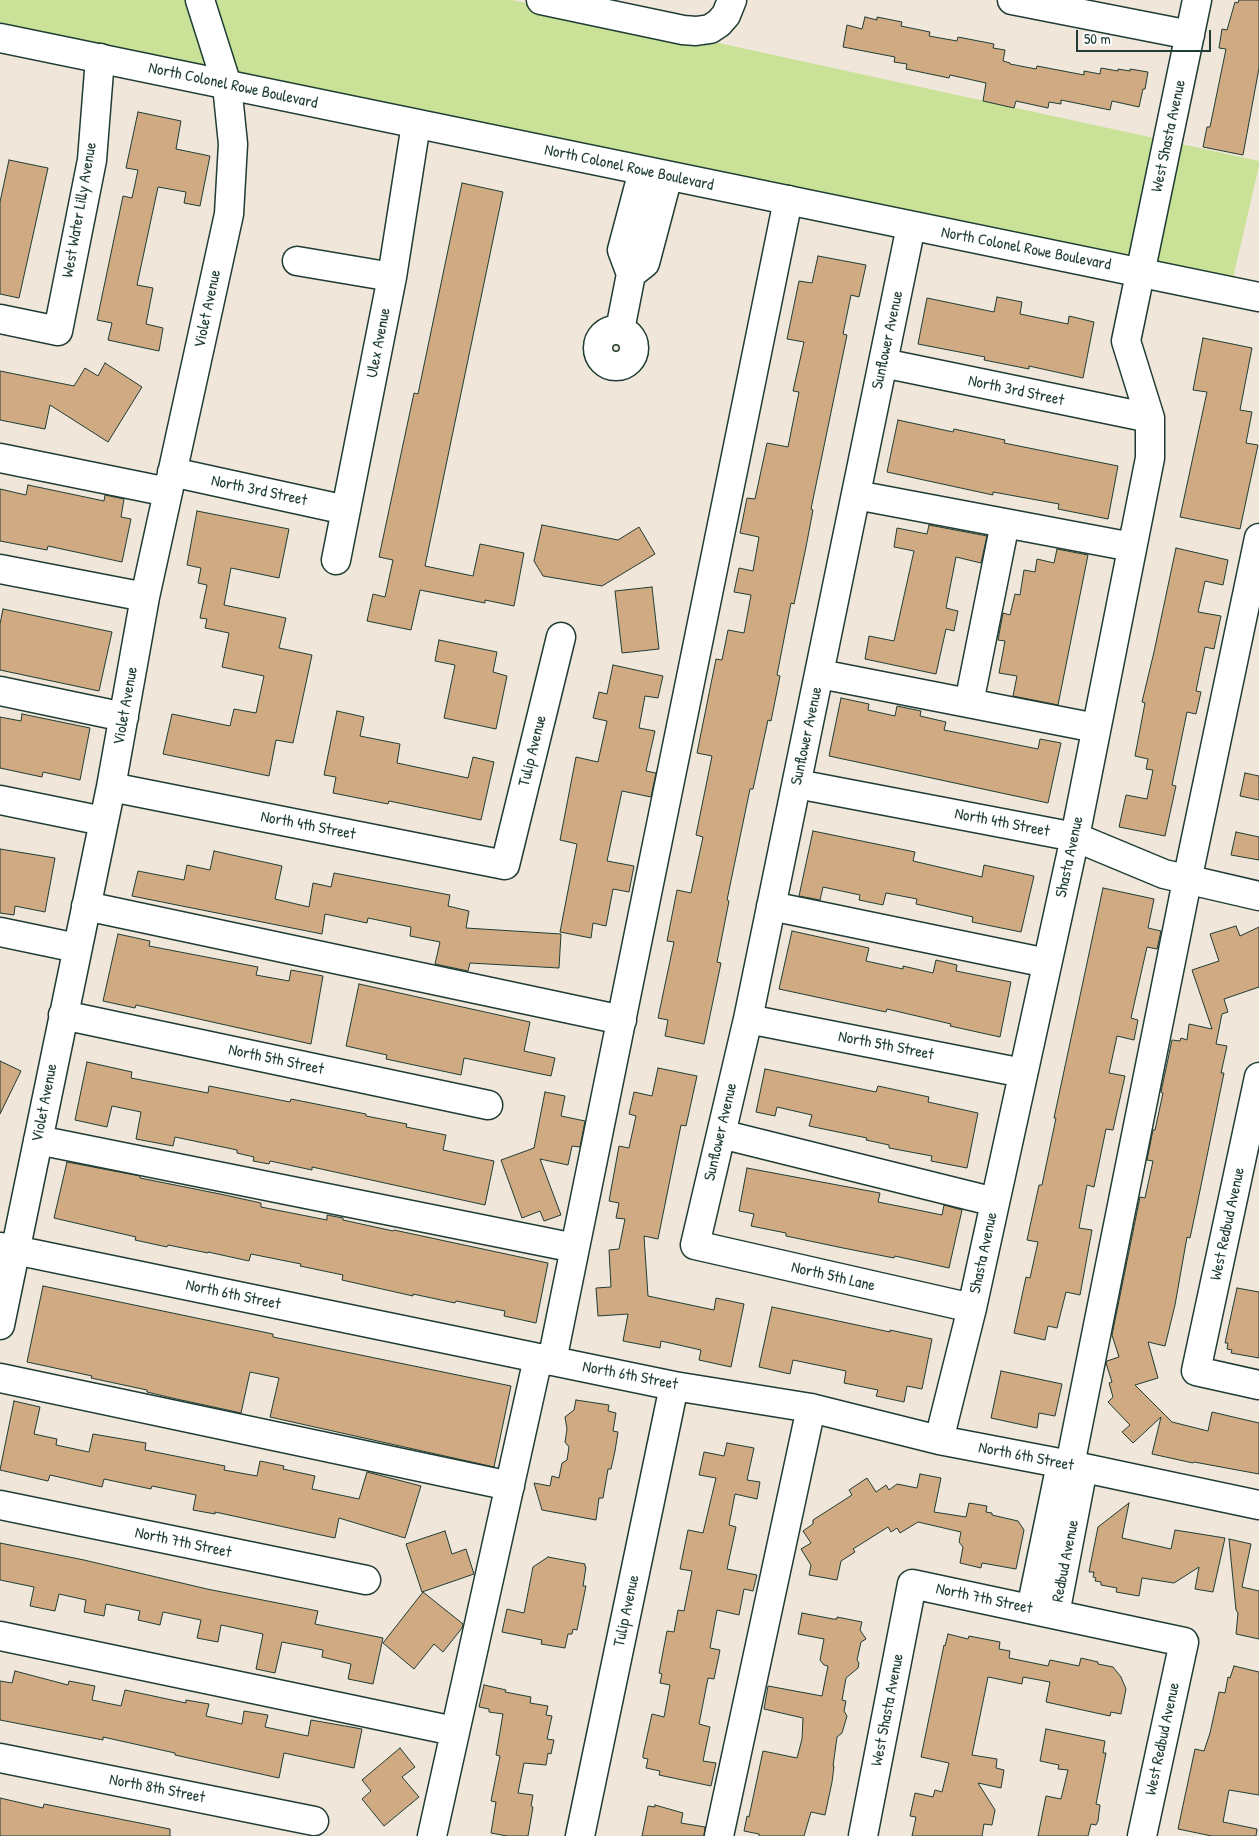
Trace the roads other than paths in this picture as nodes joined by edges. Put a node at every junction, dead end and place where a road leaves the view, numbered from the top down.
1 (200, 0) edge
2 (541, 0) edge
3 (732, 0) edge
4 (1012, 0) edge
5 (1197, 0) edge
6 (601, 6) edge
7 (1190, 35) junction
8 (0, 38) edge
9 (100, 58) junction
10 (227, 85) junction
11 (416, 124) junction
12 (655, 173) junction
13 (788, 200) junction
14 (911, 226) junction
15 (297, 262) dead end
16 (1141, 272) junction
17 (392, 277) junction
18 (1259, 297) edge
19 (0, 319) edge
20 (620, 330) dead end
21 (883, 363) junction
22 (1150, 418) junction
23 (0, 458) edge
24 (170, 482) junction
25 (856, 495) junction
26 (346, 510) junction
27 (1005, 523) junction
28 (1259, 538) edge
29 (1132, 547) junction
30 (336, 560) dead end
31 (0, 569) edge
32 (145, 597) junction
33 (561, 637) dead end
34 (820, 674) junction
35 (0, 691) edge
36 (970, 703) junction
37 (124, 717) junction
38 (1096, 728) junction
39 (797, 784) junction
40 (111, 787) junction
41 (0, 800) edge
42 (103, 821) junction
43 (1075, 838) junction
44 (505, 865) joint
45 (1187, 881) junction
46 (1259, 896) edge
47 (86, 906) junction
48 (771, 906) junction
49 (0, 932) edge
50 (77, 948) junction
51 (1047, 962) junction
52 (63, 1015) junction
53 (748, 1019) junction
54 (622, 1020) junction
55 (1023, 1073) junction
56 (1259, 1077) edge
57 (488, 1105) dead end
58 (721, 1134) junction
59 (38, 1140) junction
60 (995, 1202) junction
61 (695, 1245) joint
62 (575, 1248) junction
63 (8, 1249) edge
64 (972, 1308) junction
65 (0, 1325) edge
66 (545, 1359) junction
67 (0, 1378) edge
68 (1259, 1385) edge
69 (674, 1386) junction
70 (811, 1408) junction
71 (939, 1440) junction
72 (1071, 1466) junction
73 (510, 1486) junction
74 (0, 1505) edge
75 (1259, 1506) edge
76 (366, 1580) dead end
77 (912, 1584) joint
78 (1043, 1612) junction
79 (0, 1636) edge
80 (1184, 1642) joint
81 (454, 1730) junction
82 (0, 1758) edge
83 (314, 1821) dead end
84 (432, 1836) edge
85 (580, 1836) edge
86 (719, 1836) edge
87 (863, 1836) edge
88 (1142, 1836) edge

1 - 10 street, Violet Avenue
2 - 6 street
3 - 6 street
4 - 7 street
5 - 7 street, West Shasta Avenue
7 - 16 street, West Shasta Avenue
8 - 9 street, North Colonel Rowe Boulevard
9 - 10 street, North Colonel Rowe Boulevard
9 - 19 street, West Water Lilly Avenue
10 - 11 street, North Colonel Rowe Boulevard
10 - 24 street, Violet Avenue
11 - 12 street, North Colonel Rowe Boulevard
11 - 17 street, Ulex Avenue
12 - 13 street, North Colonel Rowe Boulevard
12 - 20 street
13 - 14 street, North Colonel Rowe Boulevard
13 - 54 street
14 - 16 street, North Colonel Rowe Boulevard
14 - 21 street, Sunflower Avenue
15 - 17 street
16 - 18 street, North Colonel Rowe Boulevard
16 - 22 street, Shasta Avenue
17 - 26 street, Ulex Avenue
21 - 22 street, North 3rd Street
21 - 25 street, Sunflower Avenue
22 - 29 street, Shasta Avenue
23 - 24 street, North 3rd Street
24 - 26 street, North 3rd Street
24 - 32 street, Violet Avenue
25 - 27 street
25 - 34 street, Sunflower Avenue
26 - 30 street, Ulex Avenue
27 - 29 street
27 - 36 street
28 - 45 street, Redbud Avenue
29 - 38 street, Shasta Avenue
31 - 32 street
32 - 37 street, Violet Avenue
33 - 44 street, Tulip Avenue
34 - 36 street
34 - 39 street, Sunflower Avenue
35 - 37 street
36 - 38 street
37 - 40 street, Violet Avenue
38 - 43 street, Shasta Avenue
39 - 43 street, North 4th Street
39 - 48 street, Sunflower Avenue
40 - 42 street, Violet Avenue
40 - 44 street, North 4th Street
41 - 42 street
42 - 47 street, Violet Avenue
43 - 45 street, North 4th Street
43 - 51 street, Shasta Avenue
45 - 46 street, North 4th Street
45 - 72 street, Redbud Avenue
47 - 50 street, Violet Avenue
47 - 54 street
48 - 51 street
48 - 53 street, Sunflower Avenue
49 - 50 street
50 - 52 street, Violet Avenue
51 - 55 street, Shasta Avenue
52 - 57 street, North 5th Street
52 - 59 street, Violet Avenue
53 - 55 street, North 5th Street
53 - 58 street, Sunflower Avenue
54 - 62 street
55 - 60 street, Shasta Avenue
56 - 68 street, West Redbud Avenue
58 - 60 street
58 - 61 street, Sunflower Avenue
59 - 62 street
59 - 63 street, Violet Avenue
60 - 64 street, Shasta Avenue
61 - 64 street, North 5th Lane
62 - 66 street
63 - 65 street, Violet Avenue
63 - 66 street, North 6th Street
64 - 71 street, Shasta Avenue
66 - 69 street, North 6th Street
66 - 73 street
67 - 73 street
69 - 70 street, North 6th Street
69 - 85 street, Tulip Avenue
70 - 71 street, North 6th Street
70 - 86 street
71 - 72 street, North 6th Street
72 - 75 street, North 6th Street
72 - 78 street, Redbud Avenue
73 - 81 street
74 - 76 street, North 7th Street
77 - 78 street, North 7th Street
77 - 87 street, West Shasta Avenue
78 - 80 street, Redbud Avenue
79 - 81 street
80 - 88 street, West Redbud Avenue
81 - 84 street
82 - 83 street, North 8th Street

